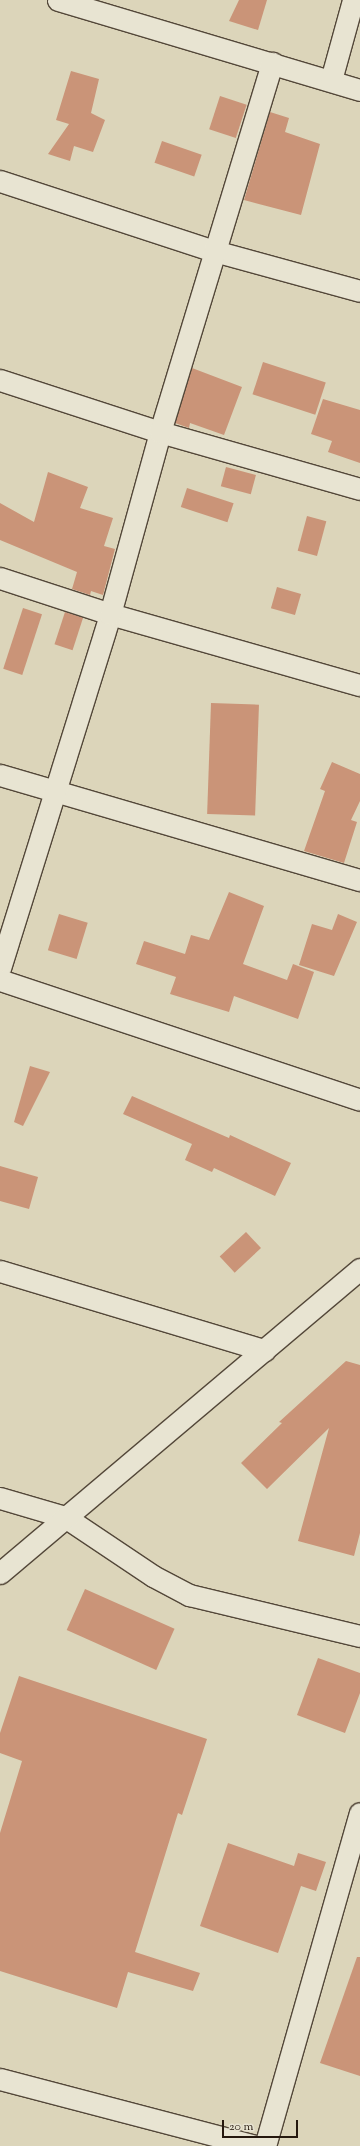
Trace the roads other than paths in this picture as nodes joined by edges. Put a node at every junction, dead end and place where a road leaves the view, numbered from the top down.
1 (58, 0) edge
2 (353, 0) edge
3 (272, 63) junction
4 (331, 80) junction
5 (360, 90) edge
6 (0, 181) edge
7 (214, 251) junction
8 (360, 291) edge
9 (0, 380) edge
10 (160, 432) junction
11 (360, 489) edge
12 (0, 578) edge
13 (110, 614) junction
14 (360, 684) edge
15 (0, 774) edge
16 (56, 790) junction
17 (360, 880) edge
18 (0, 968) edge
19 (0, 980) edge
20 (360, 1100) edge
21 (360, 1269) edge
22 (0, 1271) edge
23 (264, 1350) junction
24 (0, 1498) edge
25 (65, 1517) junction
26 (0, 1573) edge
27 (360, 1636) edge
28 (360, 1813) edge
29 (0, 2079) edge
30 (230, 2144) edge
31 (256, 2146) edge
32 (265, 2146) edge

1 - 3 street
2 - 4 street
3 - 4 street
3 - 7 street
4 - 5 street
6 - 7 street
7 - 8 street
7 - 10 street
9 - 10 street
10 - 11 street
10 - 13 street
12 - 13 street
13 - 14 street
13 - 16 street
15 - 16 street
16 - 17 street
16 - 18 street
19 - 20 street
21 - 23 street
22 - 23 street
23 - 25 street
24 - 25 street
25 - 26 street
25 - 27 street
28 - 32 street
29 - 30 street
30 - 31 street

